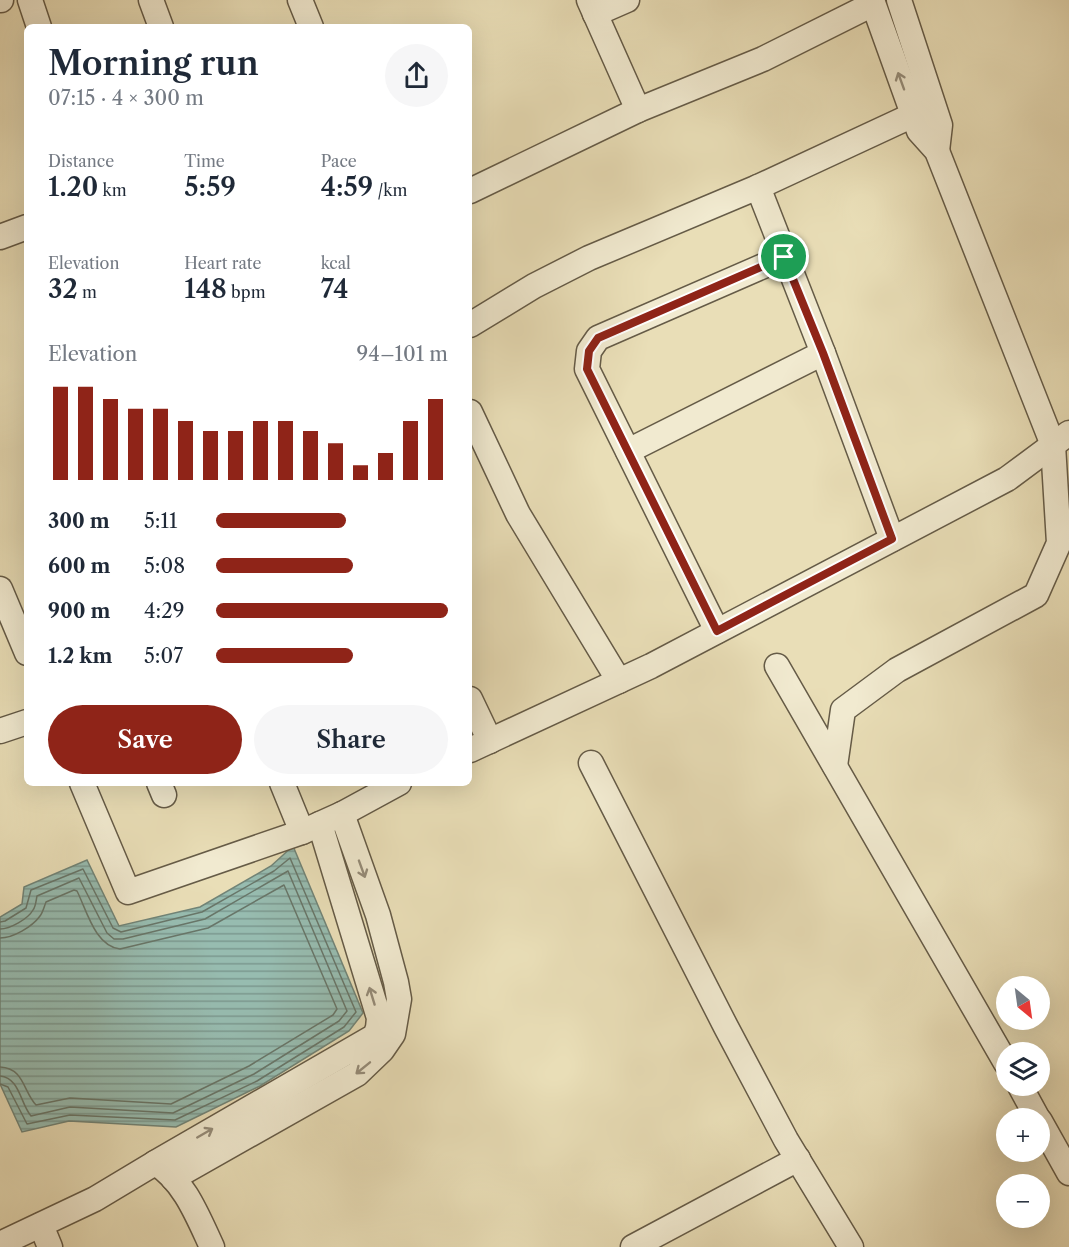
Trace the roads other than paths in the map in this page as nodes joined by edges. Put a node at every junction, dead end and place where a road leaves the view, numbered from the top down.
1 (30, 0) edge
2 (151, 0) edge
3 (300, 0) edge
4 (627, 0) edge
5 (899, 0) edge
6 (873, 2) edge
7 (592, 7) edge
8 (38, 24) edge
9 (160, 24) edge
10 (309, 24) edge
11 (638, 110) junction
12 (914, 115) junction
13 (937, 151) junction
14 (758, 187) junction
15 (472, 190) edge
16 (24, 229) edge
17 (0, 237) edge
18 (784, 257) junction
19 (472, 324) edge
20 (823, 353) junction
21 (472, 416) edge
22 (1061, 439) edge
23 (628, 451) junction
24 (892, 539) junction
25 (0, 589) edge
26 (717, 631) junction
27 (24, 646) edge
28 (777, 666) dead end
29 (619, 681) junction
30 (472, 708) edge
31 (24, 723) edge
32 (0, 731) edge
33 (480, 746) edge
34 (591, 763) dead end
35 (835, 766) junction
36 (83, 786) edge
37 (284, 786) edge
38 (390, 786) edge
39 (342, 814) junction
40 (311, 828) junction
41 (996, 1046) edge
42 (1050, 1139) edge
43 (798, 1159) junction
44 (164, 1170) junction
45 (1069, 1173) edge
46 (41, 1225) junction
47 (0, 1244) edge
48 (50, 1247) edge
49 (212, 1247) edge
50 (633, 1247) edge
51 (850, 1247) edge

1 - 8 street
2 - 9 street
3 - 10 street
4 - 7 street
5 - 13 street
6 - 11 street
12 -> 6 street
7 - 11 street
11 - 15 street
12 - 13 street
12 - 14 street
13 - 22 street
14 - 18 street
14 - 19 street
16 - 17 street
18 - 20 street
18 - 23 street
20 - 23 street
20 - 24 street
21 - 29 street
22 - 24 street
22 - 35 street
23 - 26 street
24 - 26 street
25 - 27 street
26 - 29 street
28 - 35 street
29 - 33 street
30 - 33 street
31 - 32 street
34 - 43 street
35 - 41 street
36 - 40 street
37 - 40 street
38 - 39 street
39 - 40 street
39 -> 44 street
44 -> 40 street
42 - 45 street
43 - 50 street
43 - 51 street
44 - 46 street
44 - 49 street
46 - 47 street
46 - 48 street

